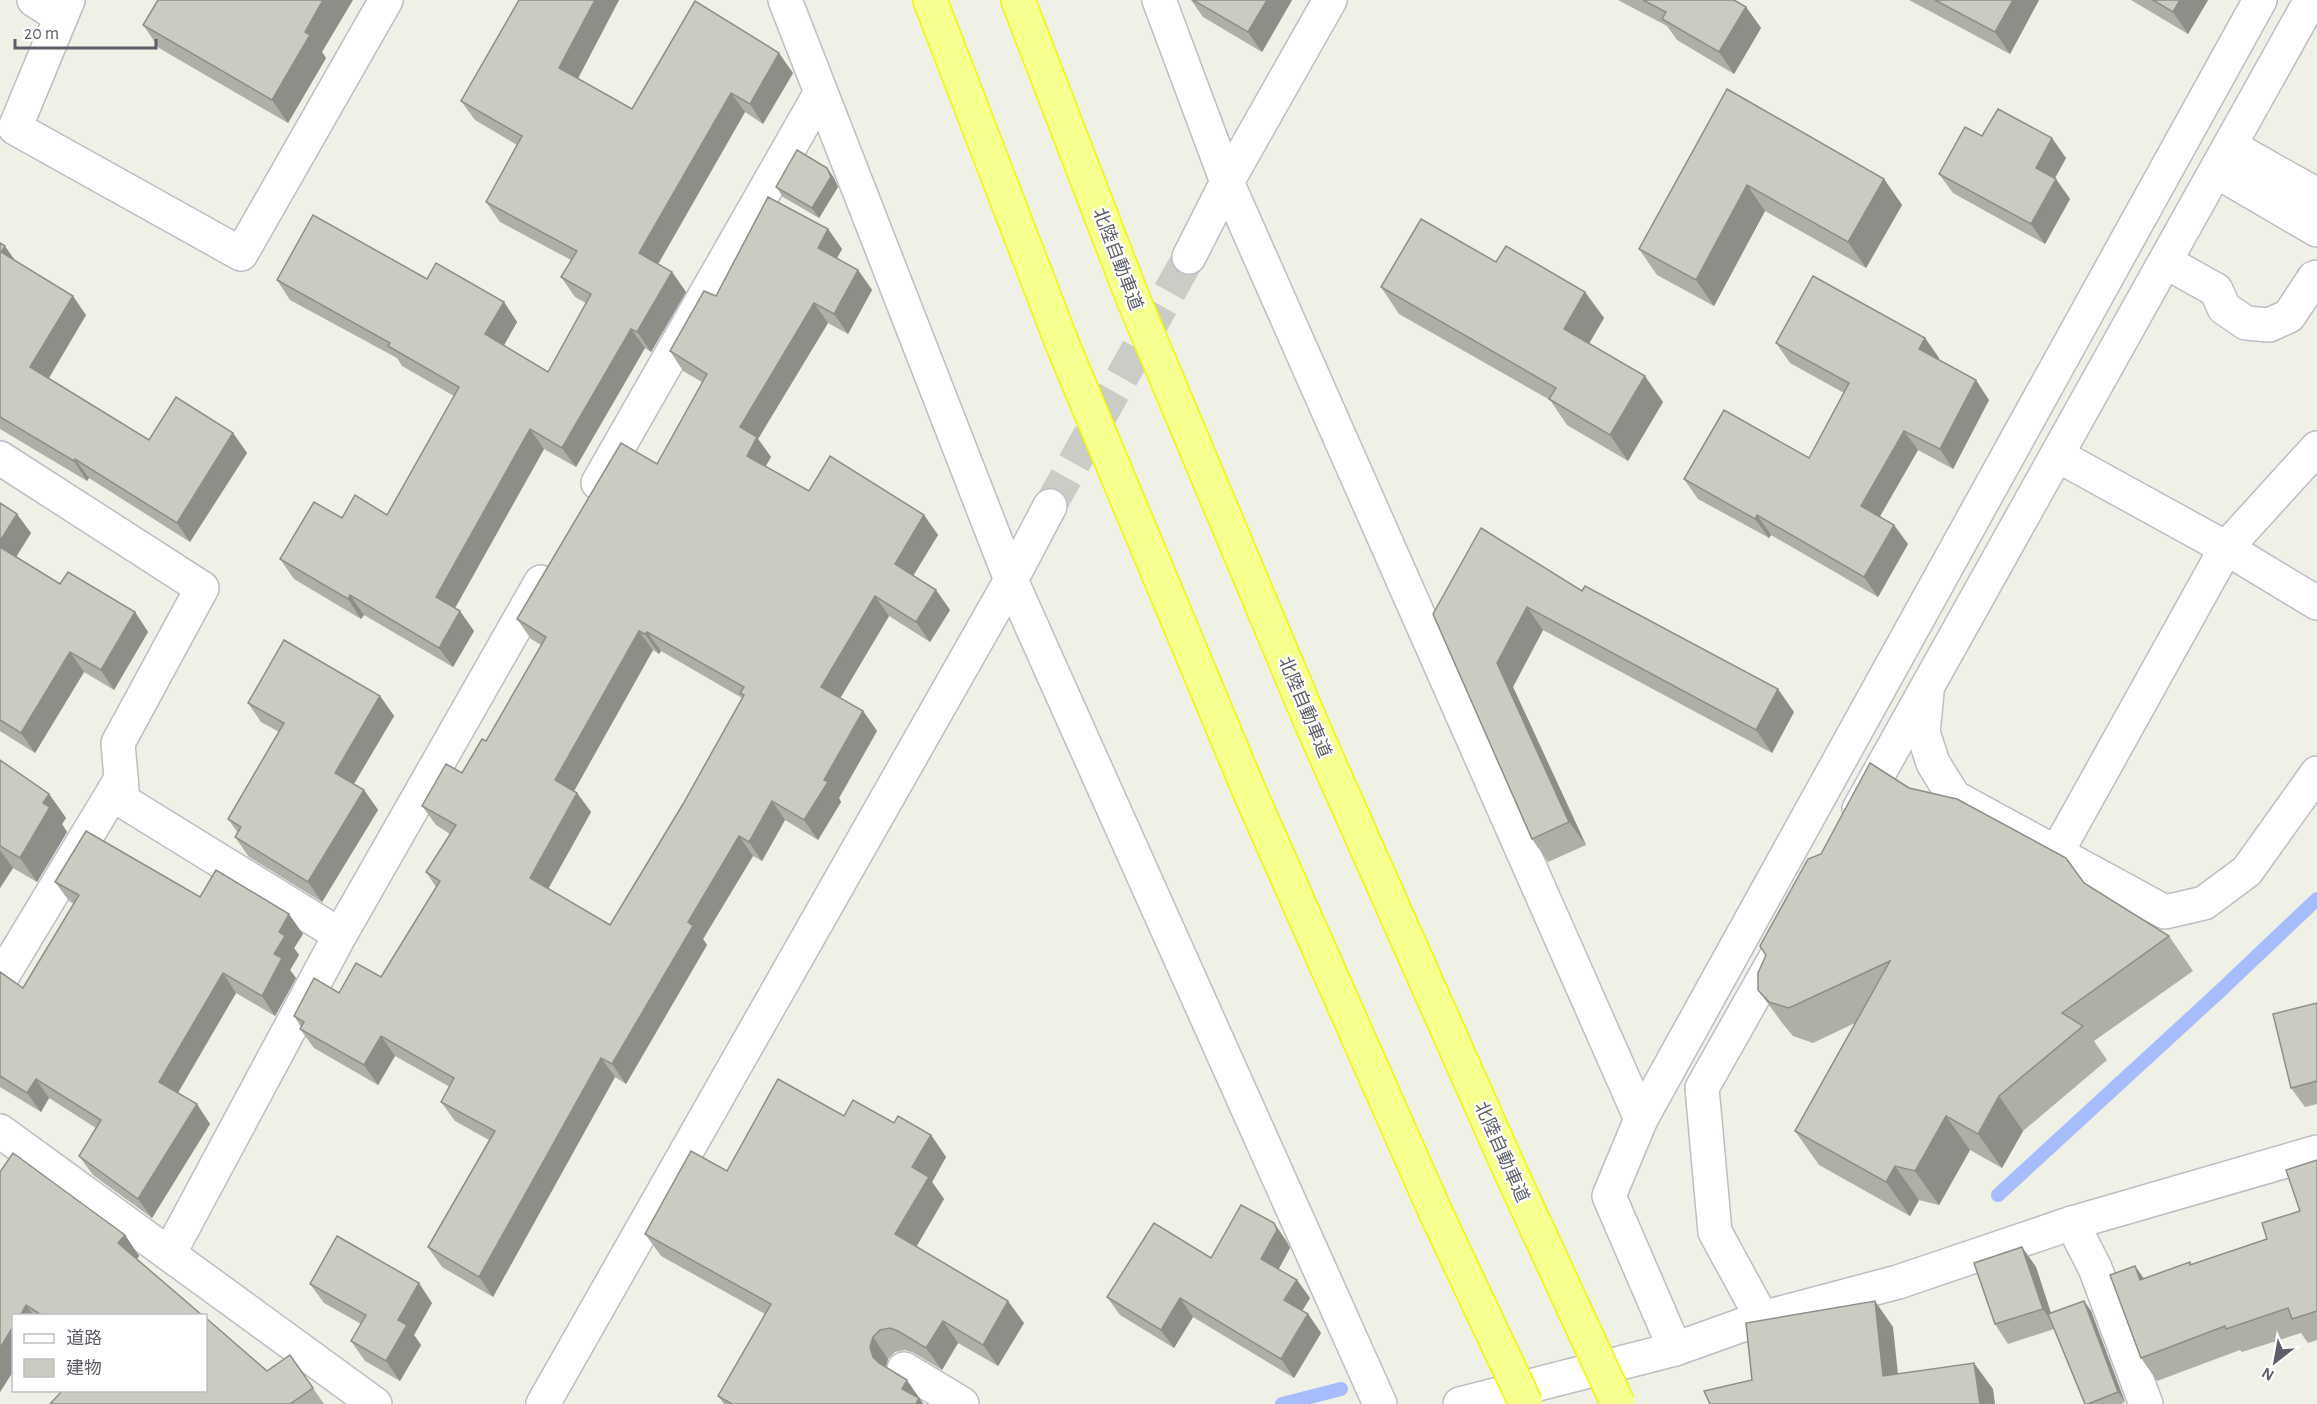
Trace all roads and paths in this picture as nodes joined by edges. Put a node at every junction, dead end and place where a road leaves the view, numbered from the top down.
1 (386, 0) edge
2 (785, 0) edge
3 (930, 0) edge
4 (1018, 0) edge
5 (1159, 0) edge
6 (1330, 0) edge
7 (2260, 0) edge
8 (54, 6) edge
9 (2312, 6) edge
10 (820, 94) junction
11 (2223, 158) junction
12 (1227, 183) junction
13 (2317, 195) edge
14 (2317, 230) edge
15 (1189, 257) tunnel mouth
16 (2166, 262) junction
17 (2317, 278) edge
18 (2317, 448) edge
19 (2057, 455) junction
20 (0, 458) edge
21 (1050, 506) tunnel mouth
22 (583, 509) edge
23 (2226, 548) junction
24 (553, 561) edge
25 (1011, 580) junction
26 (2317, 603) edge
27 (1927, 688) junction
28 (2317, 773) edge
29 (121, 779) junction
30 (2317, 789) edge
31 (2291, 809) junction
32 (1846, 832) edge
33 (2057, 852) junction
34 (1794, 924) edge
35 (340, 935) junction
36 (0, 980) edge
37 (1641, 1119) junction
38 (0, 1131) edge
39 (2317, 1152) edge
40 (2072, 1223) junction
41 (169, 1254) junction
42 (1762, 1318) junction
43 (1675, 1349) junction
44 (904, 1369) dead end
45 (375, 1404) edge
46 (543, 1404) edge
47 (962, 1404) edge
48 (1380, 1404) edge
49 (1460, 1404) edge
50 (1526, 1404) edge
51 (1618, 1404) edge
52 (2146, 1404) edge

1 - 8 street
2 - 10 street
3 - 50 highway, bridge
4 - 51 highway, 北陸自動車道, bridge
5 - 12 street
6 - 12 street
7 - 37 street
9 - 11 street
10 - 22 street
10 - 25 street
11 - 13 street
11 - 14 street
11 - 16 street
12 - 15 street
12 - 37 street
16 - 17 street
16 - 19 street
18 - 23 street
19 - 23 street
19 - 27 street
20 - 29 street
21 - 25 street
23 - 26 street
23 - 33 street
24 - 35 street
25 - 46 street
25 - 48 street
27 - 32 street
27 - 33 street
28 - 31 street
29 - 35 street
29 - 36 street
30 - 31 street
31 - 33 street
34 - 42 street
35 - 41 street
37 - 43 street
38 - 41 street
39 - 40 street
40 - 42 street
40 - 52 street
41 - 45 street
42 - 43 street
43 - 49 street
44 - 47 street

